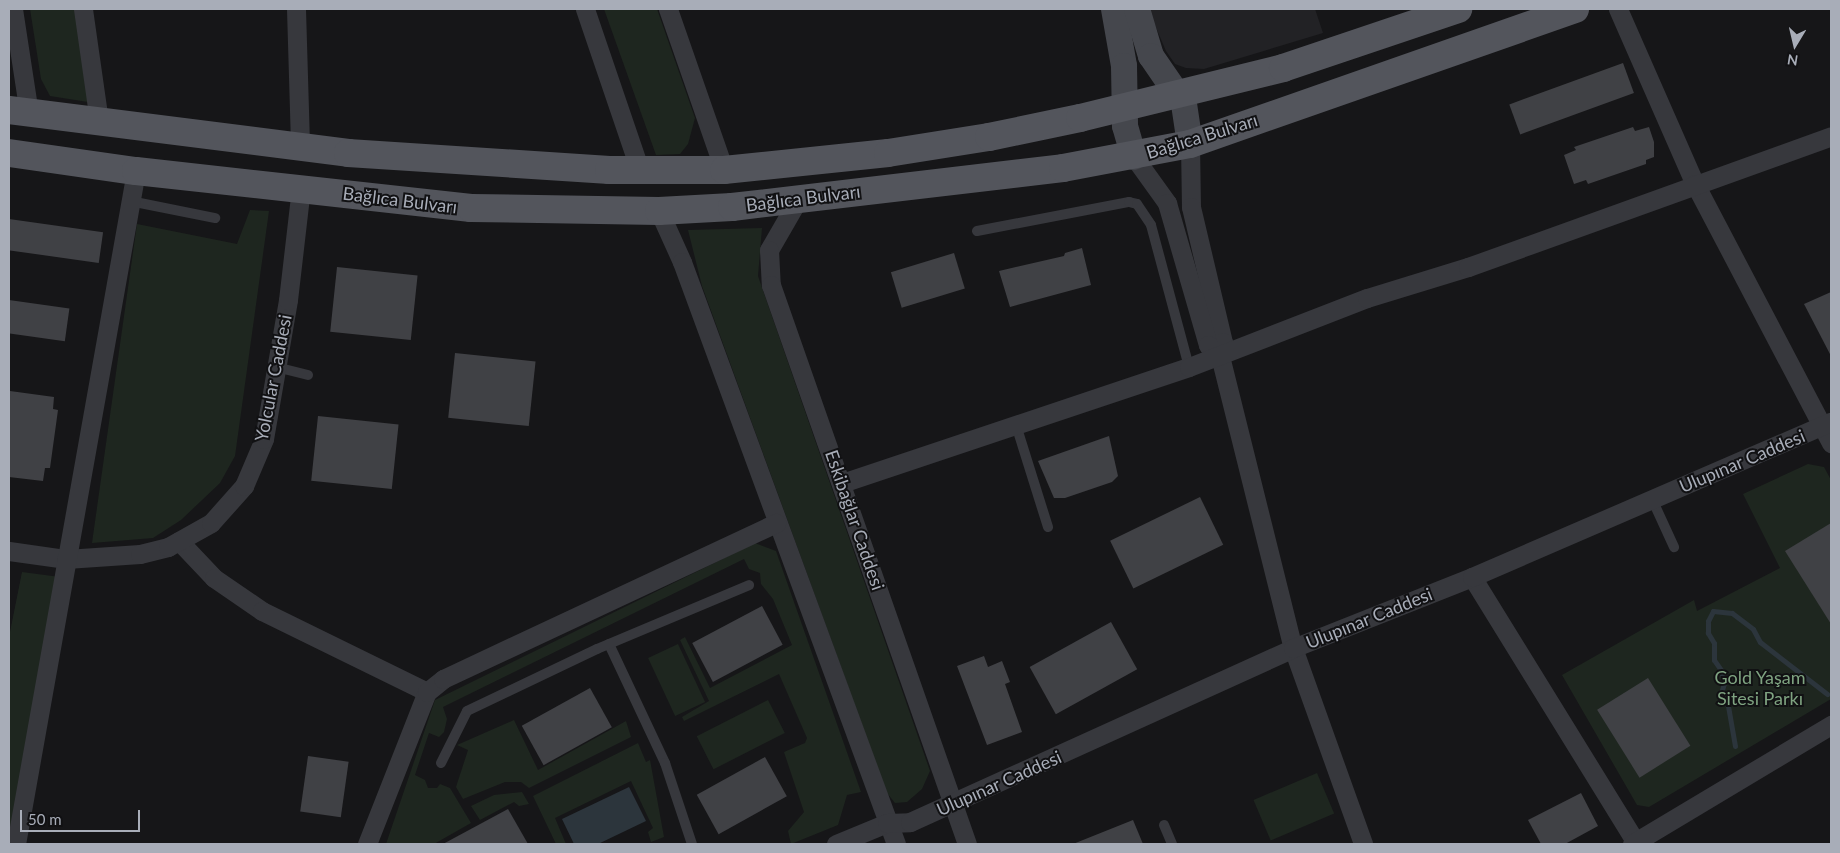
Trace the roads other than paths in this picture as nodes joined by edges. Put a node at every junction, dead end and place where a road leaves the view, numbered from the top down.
1 (13, 9) edge
2 (83, 9) edge
3 (296, 9) edge
4 (585, 9) edge
5 (668, 9) edge
6 (1114, 9) edge
7 (1137, 9) edge
8 (1458, 9) edge
9 (1575, 9) edge
10 (1618, 9) edge
11 (1178, 93) junction
12 (1124, 106) junction
13 (19, 111) edge
14 (99, 121) junction
15 (1831, 136) edge
16 (1190, 144) junction
17 (300, 146) junction
18 (9, 153) edge
19 (1134, 157) junction
20 (724, 170) junction
21 (136, 171) junction
22 (640, 171) junction
23 (1695, 184) junction
24 (301, 188) junction
25 (798, 198) junction
26 (130, 201) junction
27 (659, 210) junction
28 (215, 218) dead end
29 (977, 231) dead end
30 (1220, 356) junction
31 (276, 367) junction
32 (1189, 367) junction
33 (308, 375) dead end
34 (1826, 424) edge
35 (1016, 425) junction
36 (1831, 443) edge
37 (842, 483) junction
38 (1652, 499) junction
39 (776, 523) junction
40 (1048, 527) dead end
41 (179, 541) junction
42 (1674, 547) dead end
43 (9, 551) edge
44 (66, 559) junction
45 (1472, 577) junction
46 (749, 584) dead end
47 (609, 644) junction
48 (1293, 648) junction
49 (426, 692) junction
50 (1831, 725) edge
51 (441, 763) dead end
52 (953, 803) junction
53 (910, 822) junction
54 (887, 823) junction
55 (1164, 825) dead end
56 (893, 843) edge
57 (16, 844) edge
58 (367, 844) edge
59 (692, 844) edge
60 (836, 844) edge
61 (967, 844) edge
62 (1172, 844) edge
63 (1363, 844) edge
64 (1635, 844) edge

1 - 13 street
2 - 14 street
3 - 17 street
4 - 22 street
5 - 20 street
6 - 12 street
7 - 11 street
8 - 11 main road, Bağlıca Bulvarı
9 - 16 main road, Bağlıca Bulvarı
10 - 23 street
11 - 12 main road, Bağlıca Bulvarı
11 - 16 street
12 - 19 street
12 - 20 main road, Bağlıca Bulvarı
13 - 14 main road, Bağlıca Bulvarı
14 - 17 main road, Bağlıca Bulvarı
15 - 23 street
16 - 19 main road, Bağlıca Bulvarı
16 - 30 street
17 - 22 main road, Bağlıca Bulvarı
18 - 21 main road, Bağlıca Bulvarı
19 - 25 main road, Bağlıca Bulvarı
19 - 30 street
20 - 22 main road, Bağlıca Bulvarı
21 - 24 main road, Bağlıca Bulvarı
21 - 26 street
23 - 30 street
23 - 34 street
24 - 27 main road, Bağlıca Bulvarı
24 - 31 street, Yolcular Caddesi
25 - 27 main road, Bağlıca Bulvarı
25 - 37 street, Eskibağlar Caddesi
26 - 28 lane
26 - 44 street
27 - 39 street
29 - 32 lane
30 - 32 street
30 - 48 street
31 - 33 lane
31 - 41 street, Yolcular Caddesi
32 - 35 street
34 - 36 street
34 - 38 street, Ulupınar Caddesi
35 - 37 street
35 - 40 lane
37 - 52 street, Eskibağlar Caddesi
38 - 42 lane
38 - 45 street, Ulupınar Caddesi
39 - 49 street
39 - 54 street
41 - 44 street, Yolcular Caddesi
41 - 49 street
43 - 44 street, Yolcular Caddesi
44 - 57 street
45 - 48 street, Ulupınar Caddesi
45 - 64 street
46 - 47 lane
47 - 51 lane
47 - 59 lane
48 - 52 street, Ulupınar Caddesi
48 - 63 street
49 - 58 street
50 - 64 street
52 - 53 street, Ulupınar Caddesi
52 - 61 street, Eskibağlar Caddesi
53 - 54 street, Ulupınar Caddesi
53 - 56 street, Ulupınar Caddesi
54 - 56 street
54 - 60 street, Ulupınar Caddesi
55 - 62 lane

